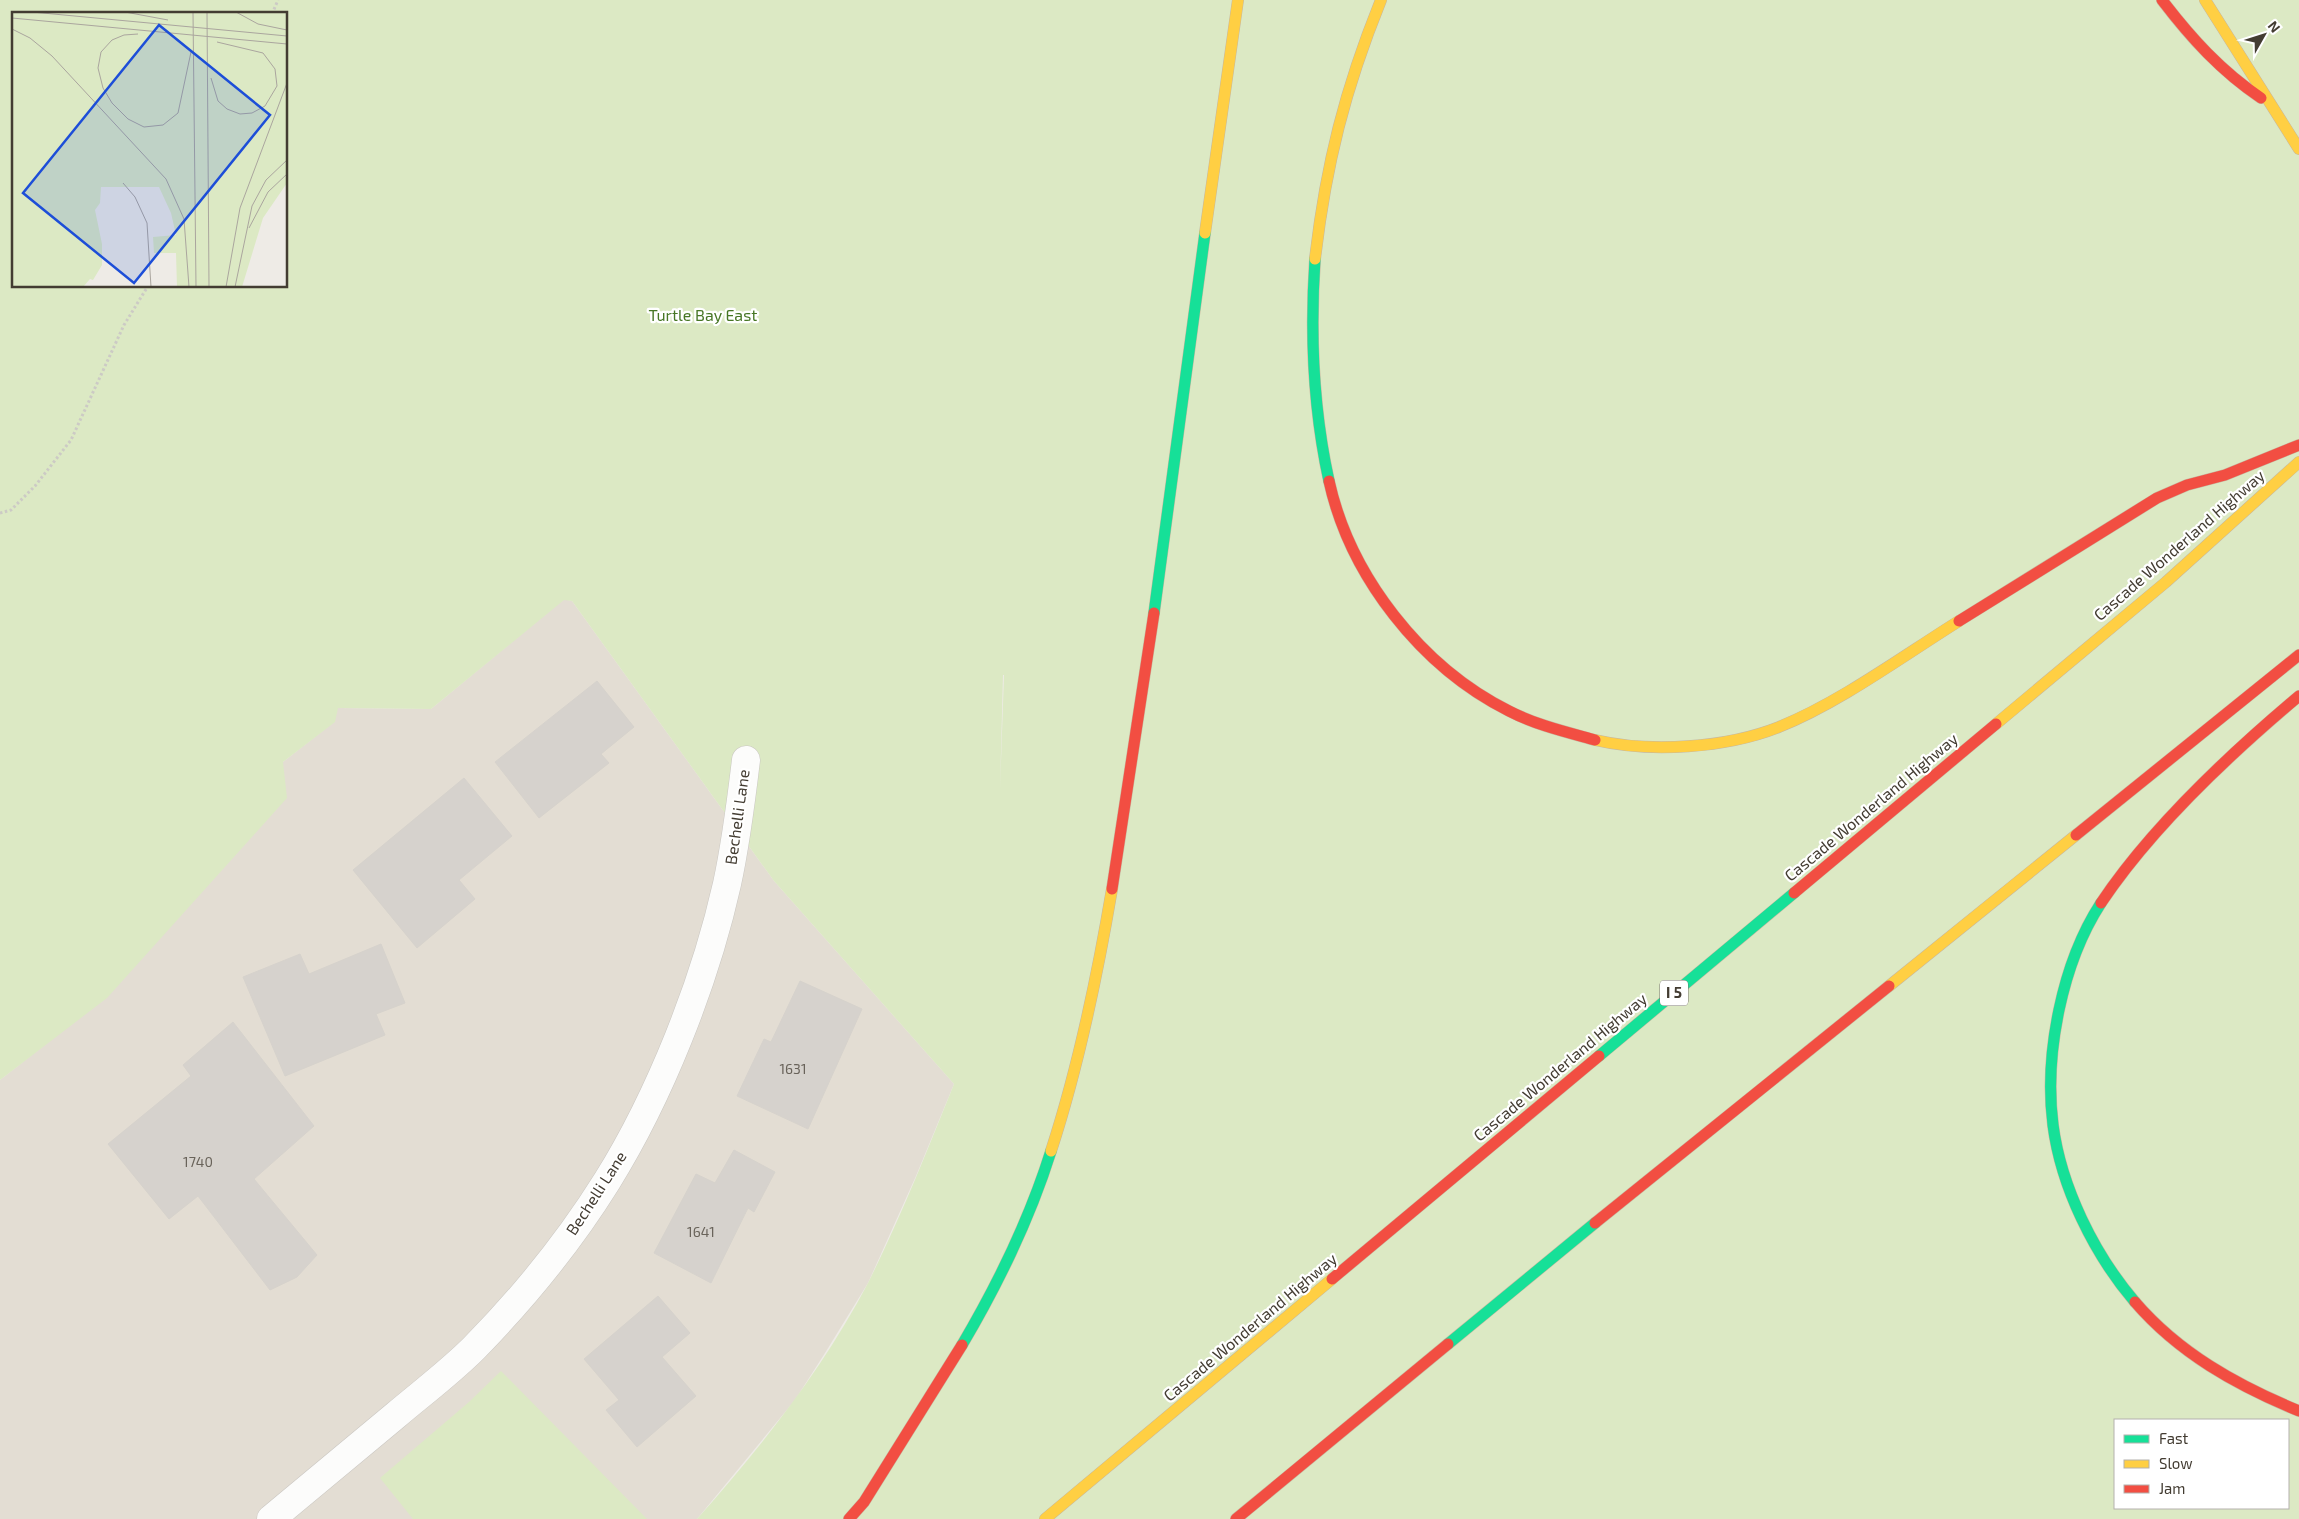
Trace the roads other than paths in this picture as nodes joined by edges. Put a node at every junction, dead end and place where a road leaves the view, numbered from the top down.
1 (1238, 0) edge
2 (1381, 0) edge
3 (2162, 0) edge
4 (2205, 0) edge
5 (2270, 103) junction
6 (2299, 149) edge
7 (2299, 445) edge
8 (2299, 462) edge
9 (2299, 655) edge
10 (2299, 696) edge
11 (746, 760) dead end
12 (2299, 1411) edge
13 (271, 1519) edge
14 (849, 1519) edge
15 (1045, 1519) edge
16 (1236, 1519) edge

1 - 14 highway
2 - 7 highway
3 - 5 highway
4 - 5 highway
5 - 6 highway
8 - 15 highway, Cascade Wonderland Highway / I 5
9 - 16 highway
10 - 12 highway
11 - 13 street, Bechelli Lane

